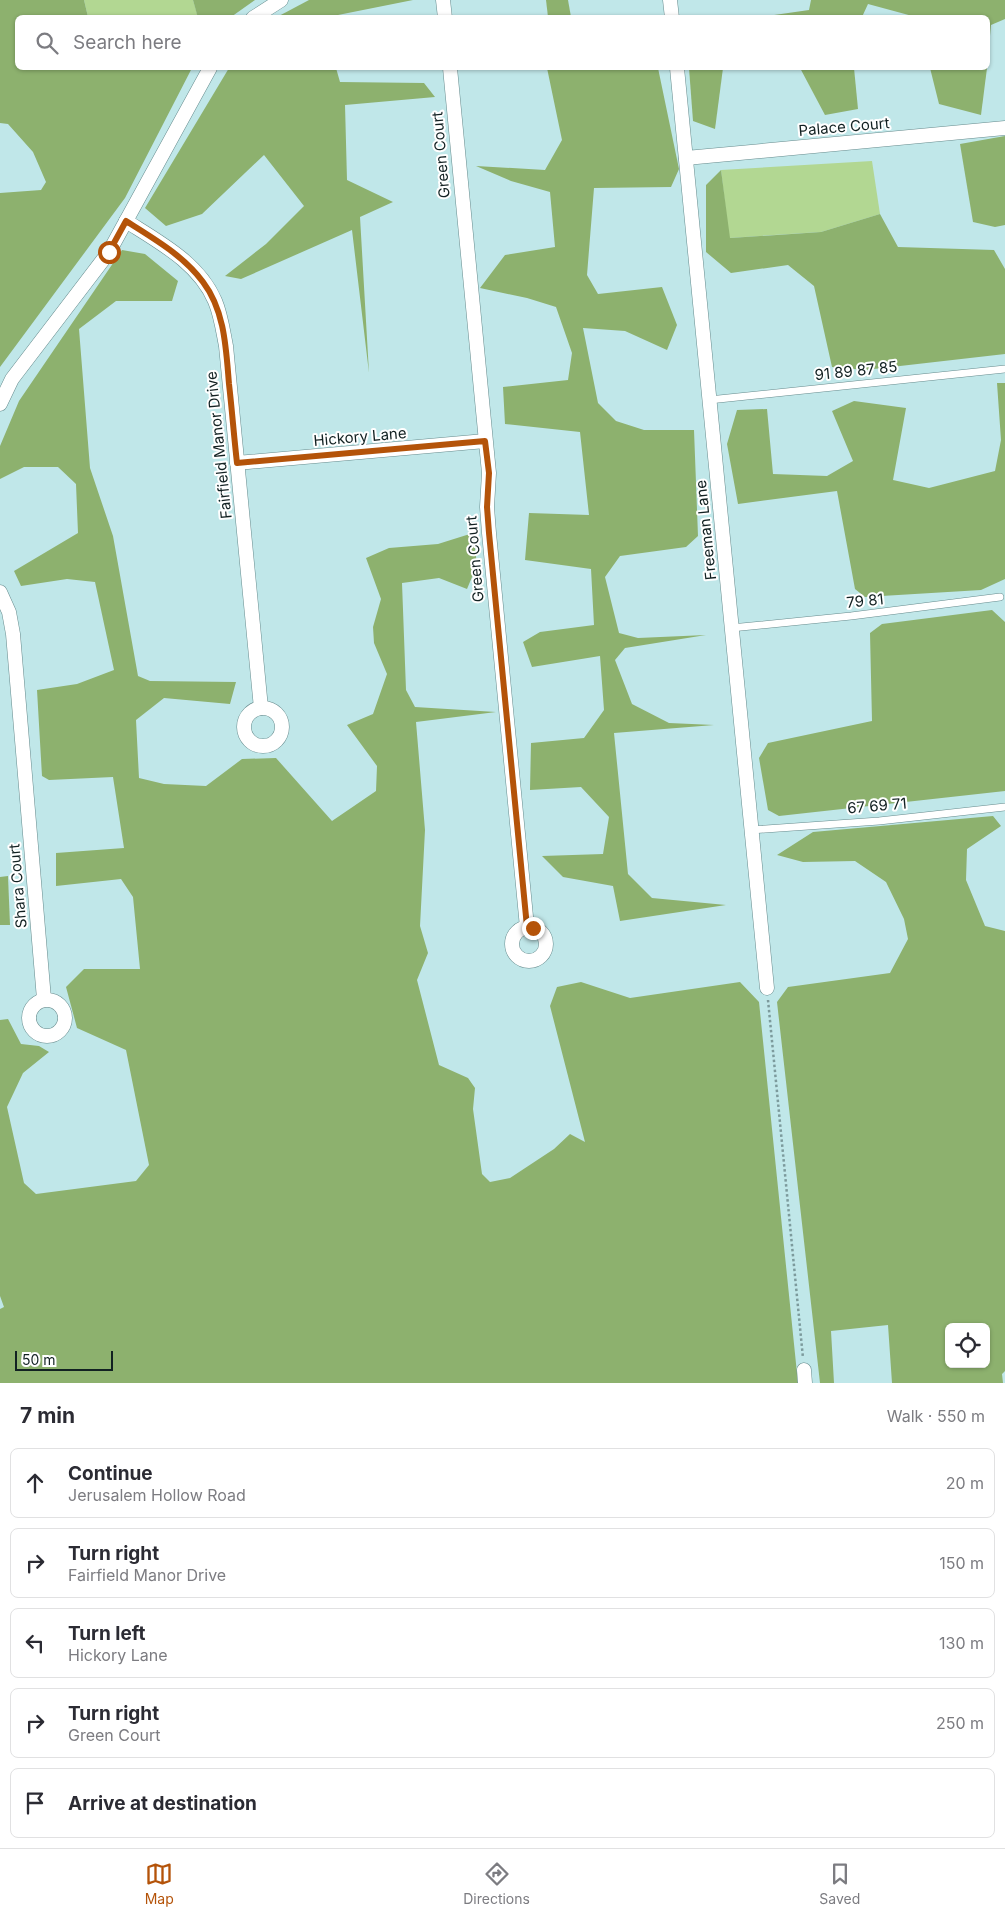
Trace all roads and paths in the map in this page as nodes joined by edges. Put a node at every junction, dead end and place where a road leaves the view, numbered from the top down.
1 (281, 0) edge
2 (443, 0) edge
3 (670, 0) edge
4 (258, 15) edge
5 (445, 15) edge
6 (672, 15) edge
7 (209, 70) edge
8 (450, 70) edge
9 (676, 70) edge
10 (1005, 128) edge
11 (686, 158) junction
12 (126, 221) junction
13 (1005, 369) edge
14 (709, 400) junction
15 (0, 404) edge
16 (485, 441) junction
17 (237, 463) junction
18 (0, 592) edge
19 (1000, 597) dead end
20 (731, 628) junction
21 (261, 708) dead end
22 (1005, 807) edge
23 (751, 830) junction
24 (527, 927) dead end
25 (767, 988) joint
26 (44, 999) dead end
27 (805, 1376) edge

1 - 4 street
2 - 5 street
3 - 6 street
7 - 12 street
8 - 16 street, Green Court
9 - 11 street, Freeman Lane
10 - 11 street, Palace Court
11 - 14 street, Freeman Lane
12 - 15 street
12 - 17 street, Fairfield Manor Drive
13 - 14 lane, 91 89 87 85
14 - 20 street, Freeman Lane
16 - 17 street, Hickory Lane
16 - 24 street, Green Court
17 - 21 street, Fairfield Manor Drive
18 - 26 street, Shara Court
19 - 20 lane, 79 81
20 - 23 street, Freeman Lane
22 - 23 lane, 67 69 71
23 - 25 street, Freeman Lane
25 - 27 path

